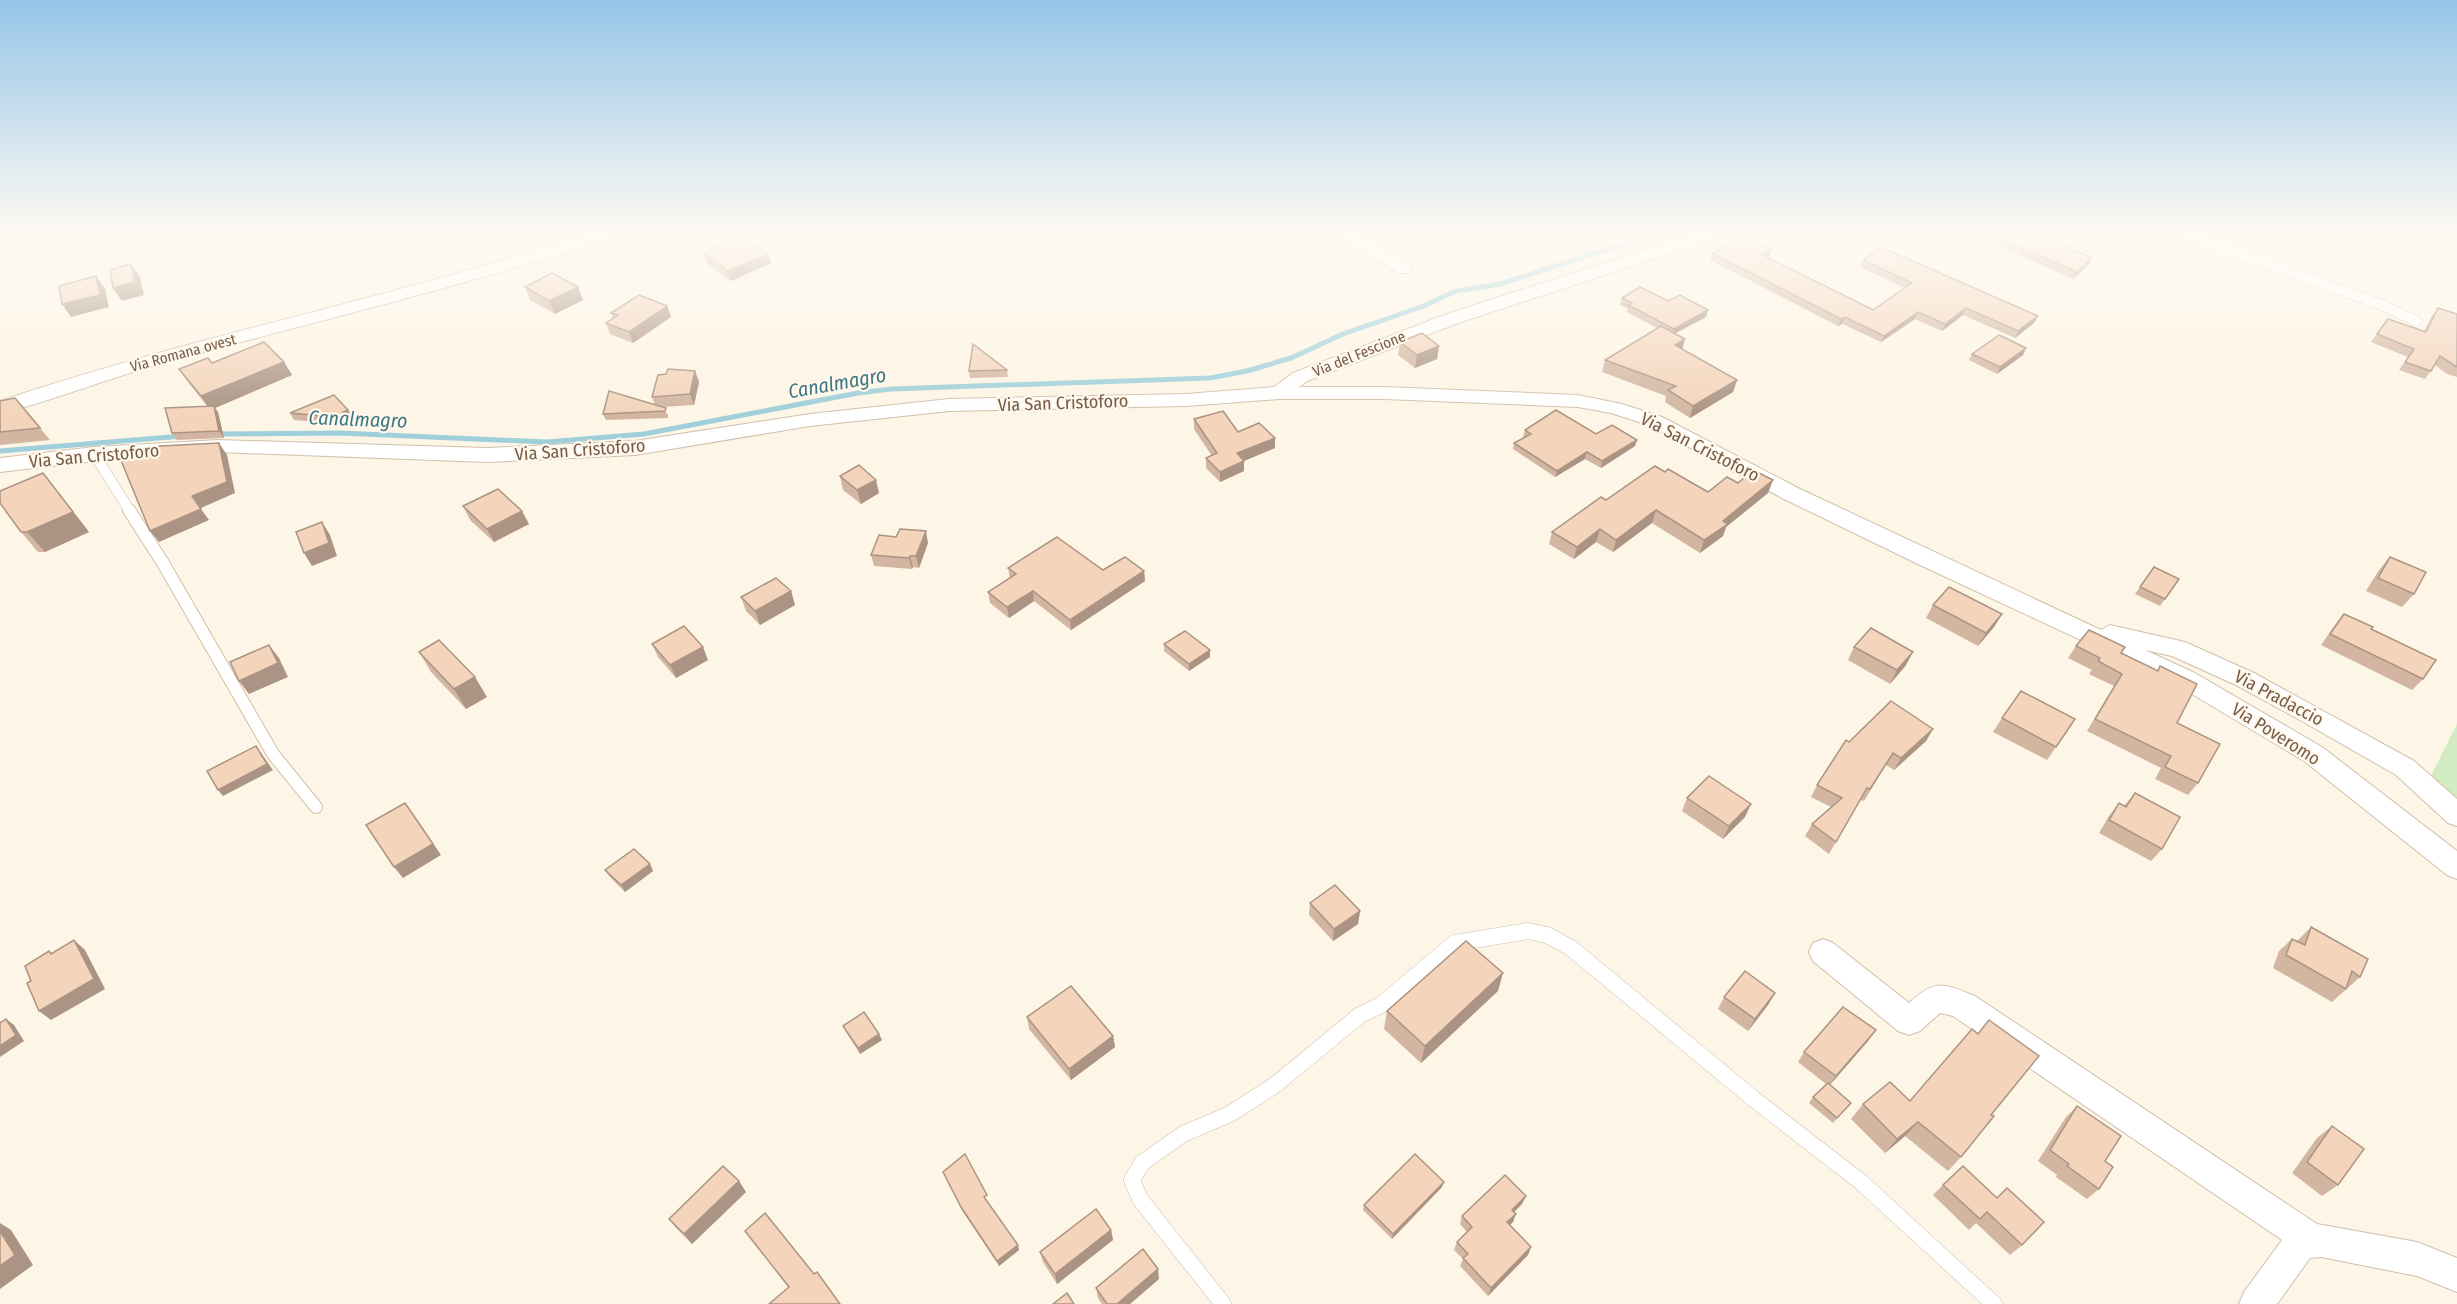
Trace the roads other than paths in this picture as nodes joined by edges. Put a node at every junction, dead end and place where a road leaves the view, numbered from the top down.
1 (412, 294) edge
2 (1528, 294) edge
3 (2351, 294) edge
4 (2416, 321) dead end
5 (1279, 393) junction
6 (0, 408) edge
7 (94, 454) junction
8 (0, 465) edge
9 (2078, 628) junction
10 (315, 807) dead end
11 (2457, 815) edge
12 (2457, 867) edge
13 (1823, 952) dead end
14 (2313, 1241) junction
15 (2457, 1275) edge
16 (1223, 1304) edge
17 (1994, 1304) edge
18 (2256, 1304) edge

1 - 6 street, Via Romana ovest
2 - 5 street, Via del Fescione
3 - 4 lane
5 - 7 street, Via San Cristoforo
5 - 9 street, Via San Cristoforo
7 - 8 street, Via San Cristoforo
7 - 10 lane
9 - 11 street, Via Pradaccio
9 - 12 street, Via Poveromo
13 - 14 street
14 - 15 street
14 - 18 street
16 - 17 lane

